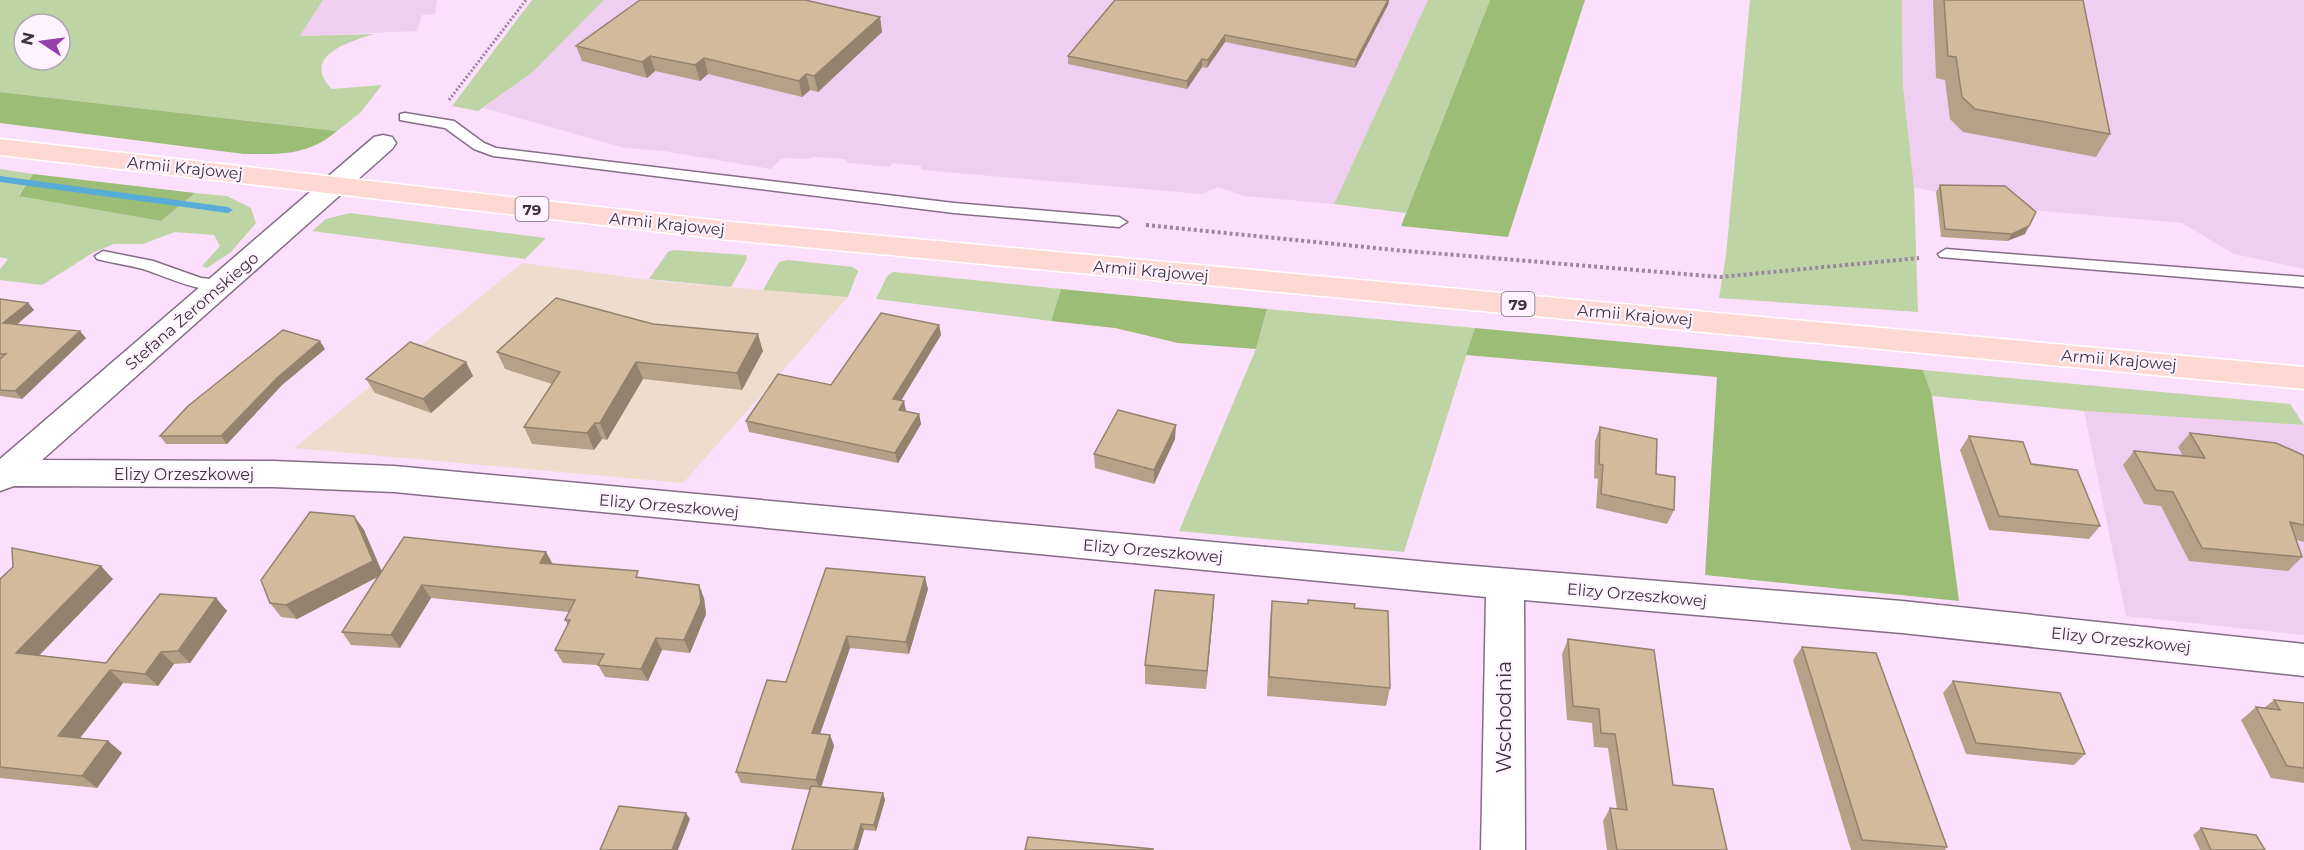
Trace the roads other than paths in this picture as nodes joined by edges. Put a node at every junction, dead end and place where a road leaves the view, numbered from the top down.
1 (405, 117) dead end
2 (383, 143) dead end
3 (0, 147) edge
4 (333, 187) junction
5 (1119, 222) road end
6 (1946, 254) road end
7 (103, 256) dead end
8 (2304, 282) edge
9 (223, 285) junction
10 (2304, 378) edge
11 (2, 475) edge
12 (1505, 584) junction
13 (2304, 660) edge
14 (1503, 850) edge

1 - 5 lane
2 - 4 street, Stefana Żeromskiego
3 - 4 main road, Armii Krajowej / 79
4 - 9 street, Stefana Żeromskiego
4 - 10 main road, Armii Krajowej / 79
6 - 8 lane
7 - 9 lane
9 - 11 street, Stefana Żeromskiego
11 - 12 street, Elizy Orzeszkowej
12 - 13 street, Elizy Orzeszkowej
12 - 14 street, Wschodnia

